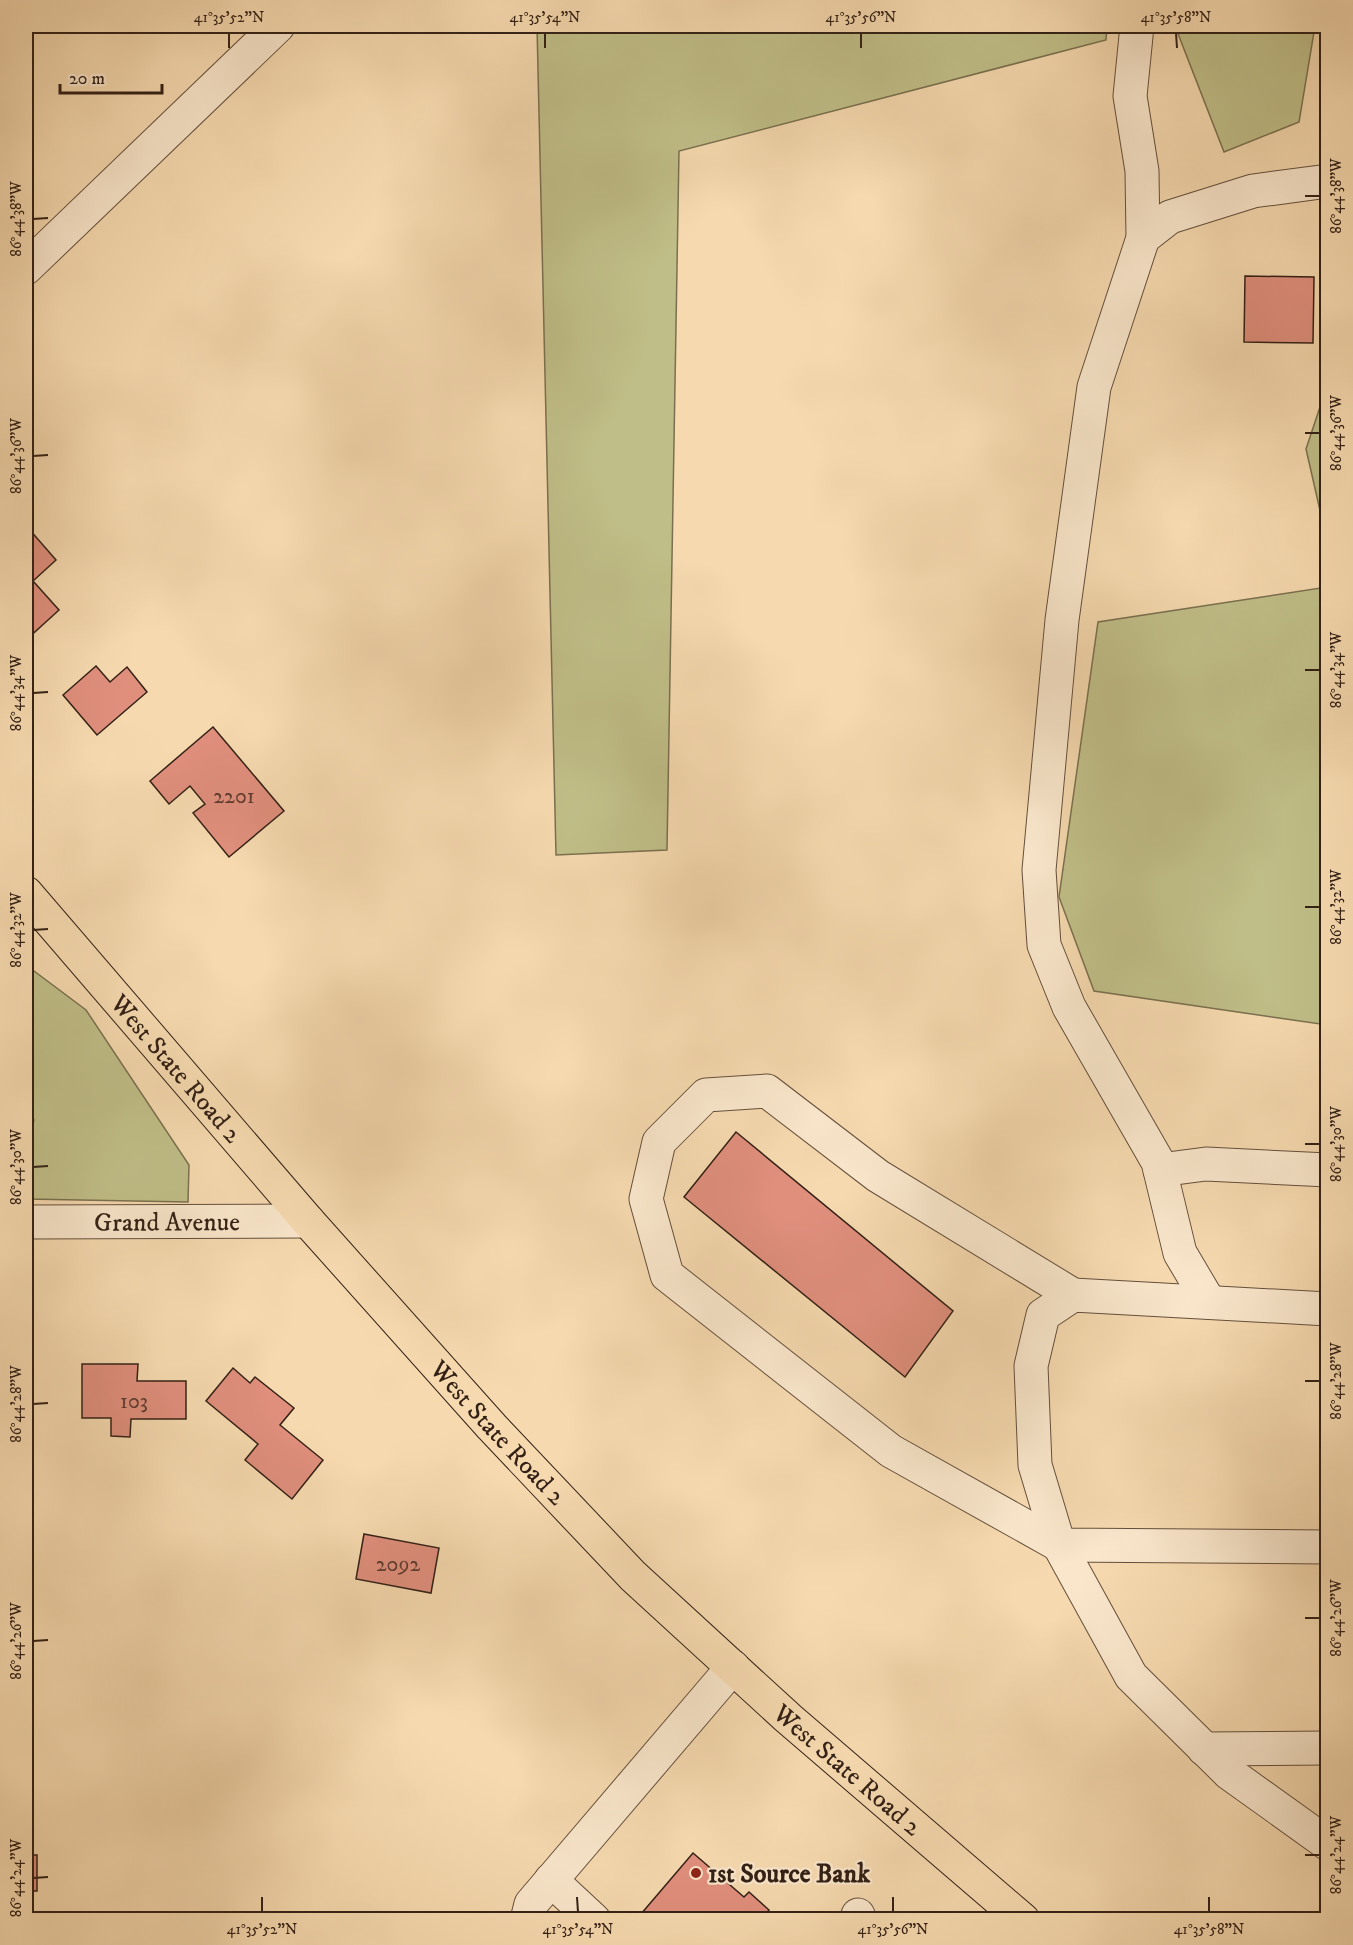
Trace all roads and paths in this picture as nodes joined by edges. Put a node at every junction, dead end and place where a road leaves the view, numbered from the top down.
1 (278, 26) edge
2 (1137, 26) edge
3 (1328, 182) edge
4 (1143, 238) junction
5 (26, 268) edge
6 (26, 893) edge
7 (1160, 1170) junction
8 (1328, 1170) edge
9 (308, 1221) junction
10 (26, 1222) edge
11 (1073, 1295) junction
12 (1209, 1302) junction
13 (1328, 1309) edge
14 (1059, 1545) junction
15 (1328, 1547) edge
16 (733, 1668) junction
17 (1328, 1748) edge
18 (1204, 1749) junction
19 (1328, 1844) edge
20 (551, 1880) junction
21 (526, 1920) edge
22 (594, 1920) edge
23 (1023, 1920) edge

1 - 5 street
2 - 4 street
3 - 4 street
4 - 7 street
6 - 9 main road, West State Road 2
7 - 8 street
7 - 12 street
9 - 10 street, Grand Avenue
9 - 16 main road, West State Road 2
11 - 12 street
11 - 14 street
11 - 14 street
12 - 13 street
14 - 15 street
14 - 18 street
16 - 20 street
16 - 23 main road, West State Road 2
17 - 18 street
18 - 19 street
20 - 21 street
20 - 22 street

